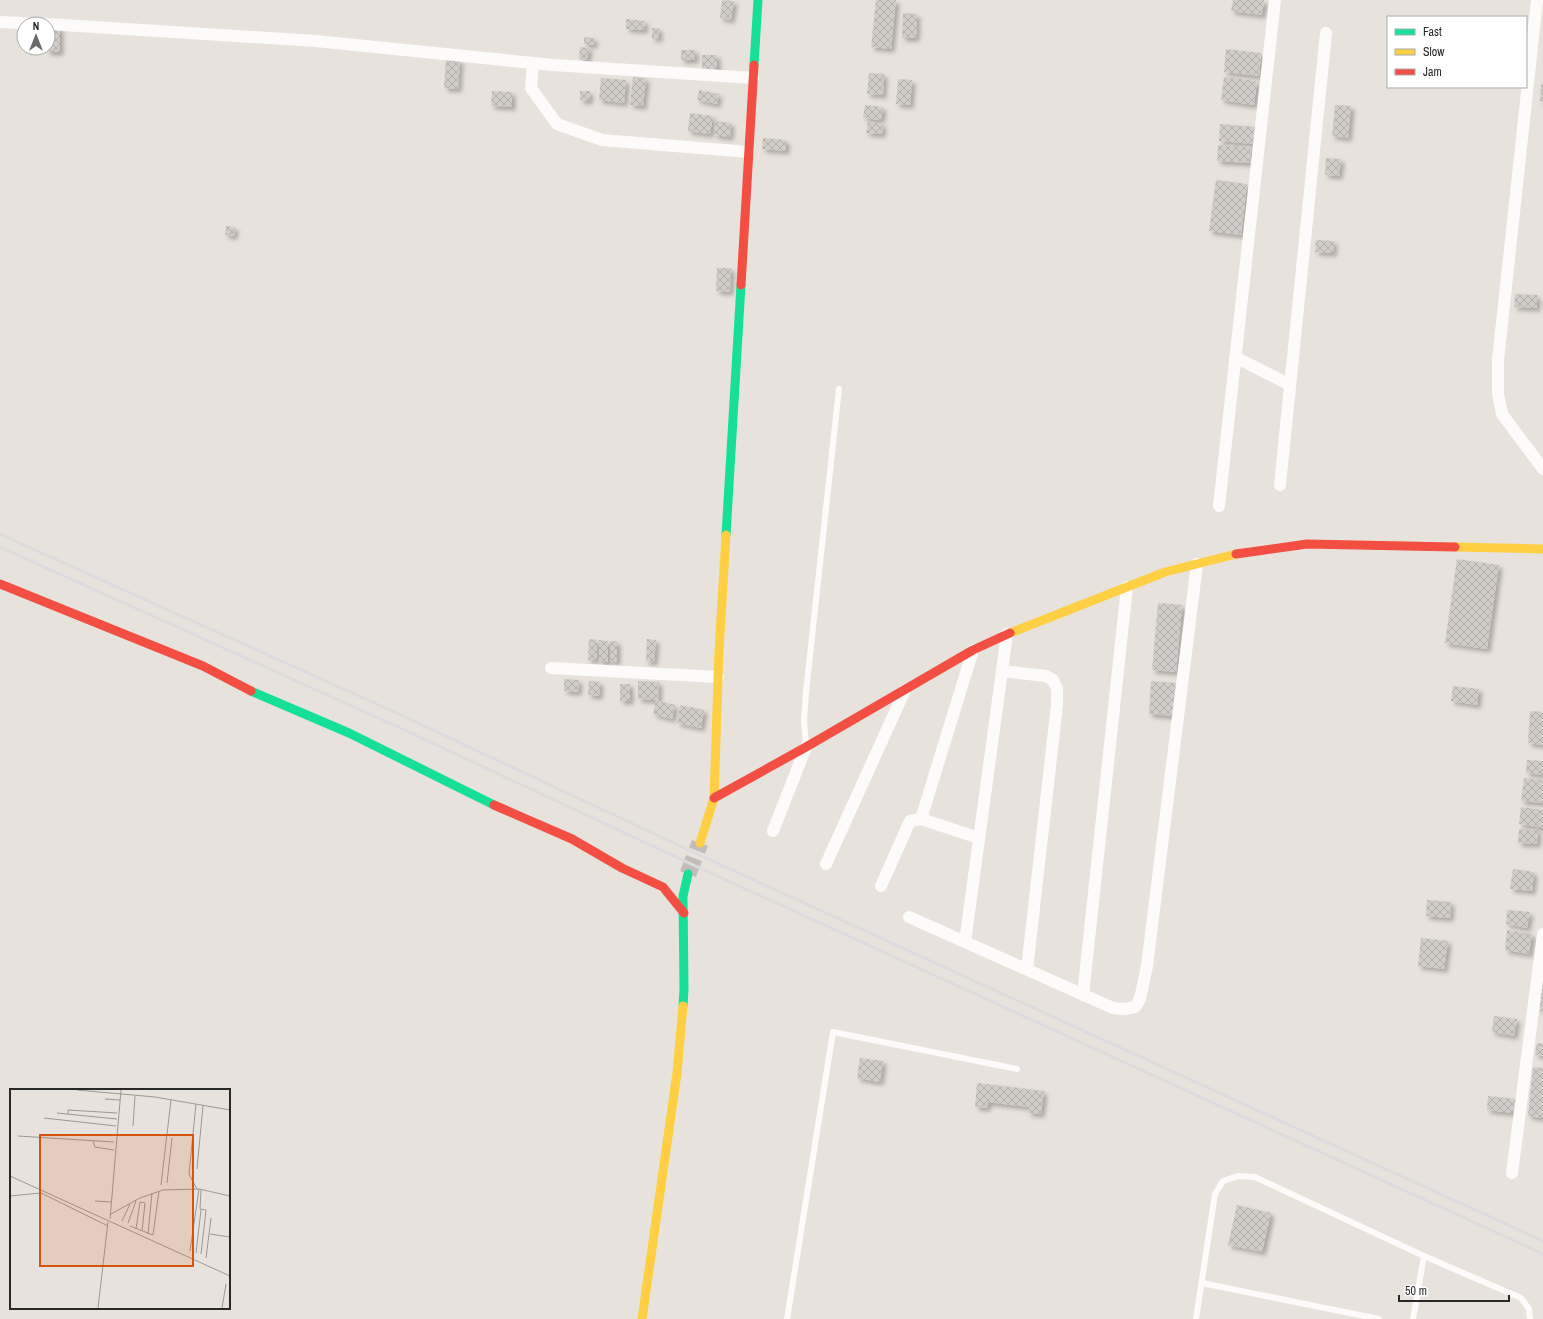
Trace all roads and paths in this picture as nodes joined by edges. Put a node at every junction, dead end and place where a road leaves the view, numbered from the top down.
1 (758, 0) edge
2 (1275, 0) edge
3 (1537, 0) edge
4 (0, 22) edge
5 (16, 23) edge
6 (56, 25) edge
7 (1326, 33) dead end
8 (533, 63) junction
9 (753, 78) junction
10 (748, 152) junction
11 (1235, 357) junction
12 (1290, 385) junction
13 (839, 389) dead end
14 (1543, 469) edge
15 (1280, 484) dead end
16 (1219, 506) dead end
17 (1543, 549) edge
18 (1197, 564) junction
19 (0, 584) edge
20 (1127, 587) junction
21 (1007, 634) junction
22 (973, 650) junction
23 (551, 668) dead end
24 (1002, 671) junction
25 (718, 677) junction
26 (905, 690) junction
27 (806, 747) junction
28 (714, 798) junction
29 (921, 819) junction
30 (773, 831) dead end
31 (979, 838) junction
32 (700, 843) tunnel mouth
33 (826, 864) dead end
34 (688, 874) tunnel mouth
35 (881, 886) dead end
36 (684, 913) junction
37 (909, 917) dead end
38 (1543, 934) edge
39 (965, 942) junction
40 (1027, 970) junction
41 (1083, 995) junction
42 (1017, 1069) dead end
43 (1512, 1173) dead end
44 (1424, 1256) junction
45 (1202, 1283) junction
46 (642, 1319) edge
47 (787, 1319) edge
48 (1196, 1319) edge
49 (1380, 1319) edge
50 (1413, 1319) edge
51 (1530, 1319) edge

1 - 9 street
2 - 11 street
3 - 14 street
4 - 5 street
6 - 8 street
7 - 12 street
8 - 9 street
8 - 10 street
9 - 10 street
10 - 25 street
11 - 12 street
11 - 16 street
12 - 15 street
13 - 27 lane
17 - 18 street
18 - 20 street
18 - 41 street
19 - 36 street
20 - 21 street
20 - 41 street
21 - 22 street
21 - 24 street
22 - 26 street
22 - 29 street
23 - 25 street
24 - 31 street
24 - 40 street
25 - 28 street
26 - 27 street
26 - 33 street
27 - 28 street
27 - 30 street
28 - 32 street
29 - 31 street
29 - 35 street
31 - 39 street
34 - 36 street
36 - 46 street
37 - 39 street
38 - 43 street
39 - 40 street
40 - 41 street
42 - 47 lane
44 - 45 lane
44 - 50 lane
44 - 51 lane
45 - 48 lane
45 - 49 lane

